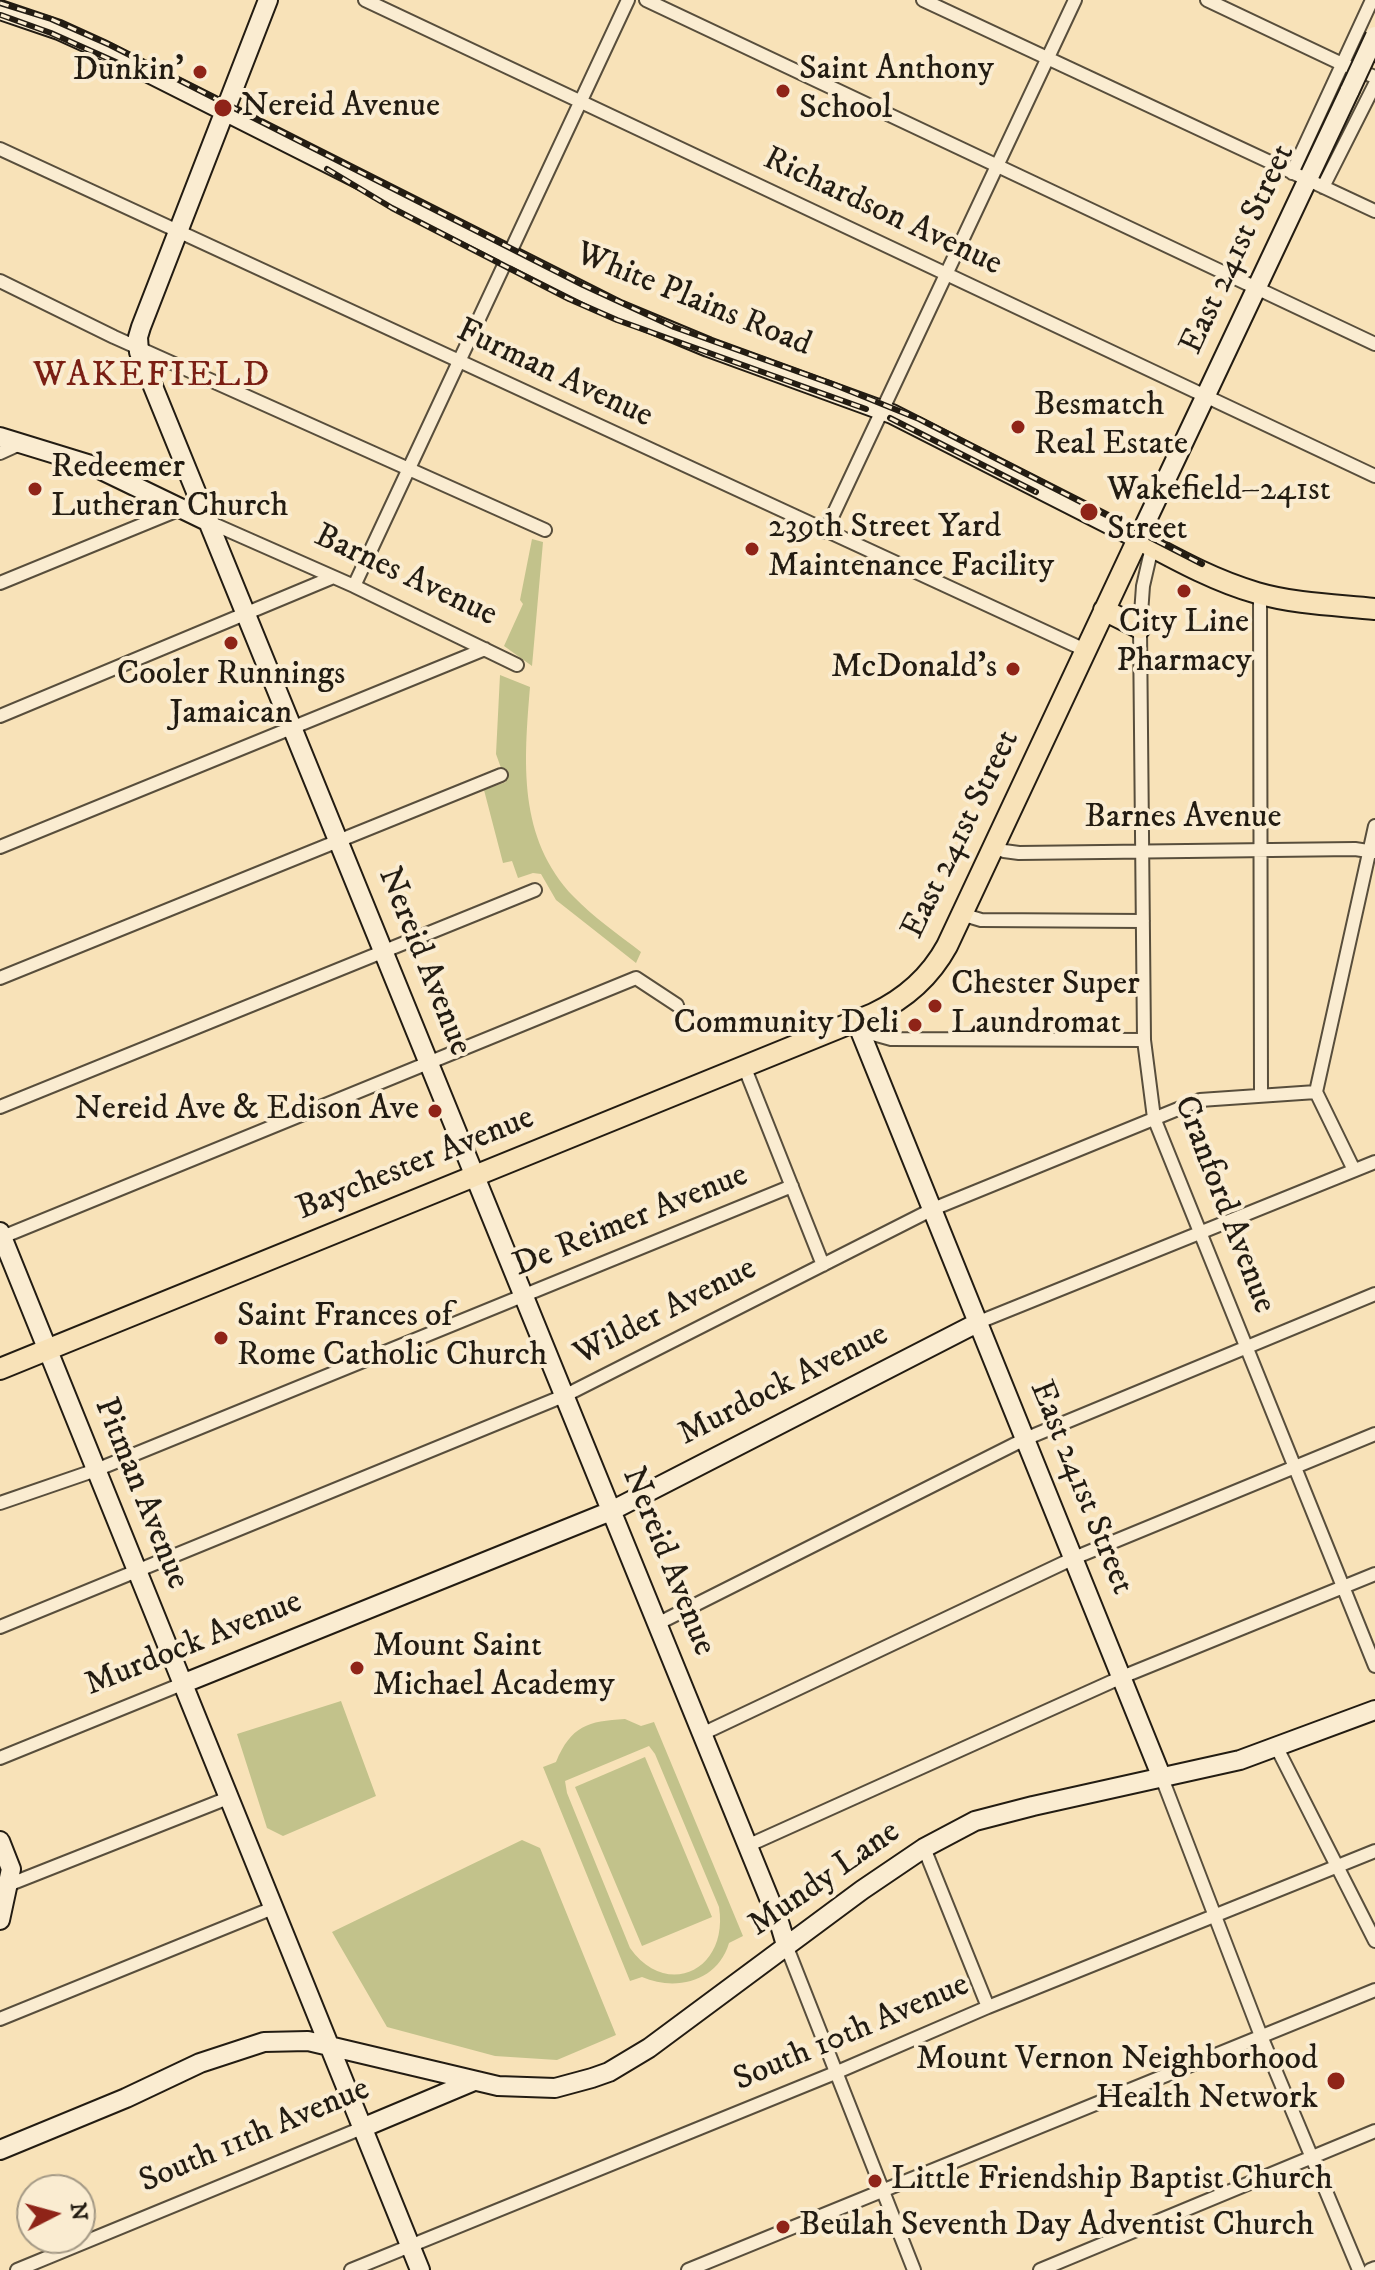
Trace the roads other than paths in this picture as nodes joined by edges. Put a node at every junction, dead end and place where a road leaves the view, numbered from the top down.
1 (268, 0) edge
2 (365, 0) edge
3 (628, 0) edge
4 (646, 0) edge
5 (923, 0) edge
6 (1075, 0) edge
7 (1207, 0) edge
8 (1374, 0) edge
9 (2, 10) edge
10 (1375, 36) edge
11 (1048, 59) junction
12 (1342, 64) junction
13 (1375, 77) edge
14 (1375, 84) edge
15 (579, 101) junction
16 (224, 111) junction
17 (0, 149) edge
18 (997, 167) junction
19 (1308, 180) junction
20 (1375, 211) edge
21 (178, 232) junction
22 (508, 255) junction
23 (947, 275) junction
24 (0, 281) edge
25 (1256, 287) junction
26 (1375, 344) edge
27 (138, 347) junction
28 (458, 362) junction
29 (1205, 395) junction
30 (882, 410) junction
31 (0, 437) edge
32 (22, 443) junction
33 (0, 453) edge
34 (408, 470) junction
35 (1375, 476) edge
36 (183, 508) junction
37 (209, 522) junction
38 (545, 530) dead end
39 (825, 532) junction
40 (1145, 543) junction
41 (331, 578) junction
42 (0, 583) edge
43 (354, 586) junction
44 (1260, 594) junction
45 (1375, 609) edge
46 (1104, 610) junction
47 (246, 615) junction
48 (1140, 628) junction
49 (485, 649) junction
50 (1085, 650) junction
51 (517, 665) dead end
52 (0, 716) edge
53 (292, 728) junction
54 (501, 775) dead end
55 (1375, 826) edge
56 (338, 840) junction
57 (993, 846) junction
58 (0, 847) edge
59 (1260, 850) junction
60 (1143, 851) junction
61 (1372, 852) edge
62 (535, 890) dead end
63 (961, 914) junction
64 (1143, 921) junction
65 (383, 950) junction
66 (0, 978) edge
67 (677, 1005) dead end
68 (856, 1021) junction
69 (1144, 1040) junction
70 (429, 1063) junction
71 (744, 1066) junction
72 (1316, 1092) junction
73 (1261, 1095) junction
74 (0, 1107) edge
75 (1154, 1118) junction
76 (1375, 1162) edge
77 (1354, 1170) junction
78 (477, 1175) junction
79 (792, 1186) junction
80 (933, 1209) junction
81 (1200, 1233) junction
82 (1, 1236) edge
83 (823, 1265) junction
84 (1375, 1294) edge
85 (525, 1296) junction
86 (979, 1322) junction
87 (1247, 1348) junction
88 (48, 1350) junction
89 (0, 1369) edge
90 (566, 1395) junction
91 (1372, 1435) edge
92 (1025, 1439) junction
93 (1295, 1467) junction
94 (96, 1470) junction
95 (0, 1503) edge
96 (611, 1511) junction
97 (1074, 1558) junction
98 (137, 1572) junction
99 (1375, 1574) edge
100 (1344, 1586) junction
101 (657, 1624) junction
102 (0, 1627) edge
103 (1375, 1666) edge
104 (1122, 1677) junction
105 (182, 1684) junction
106 (1375, 1710) edge
107 (702, 1734) junction
108 (1277, 1748) junction
109 (0, 1758) edge
110 (1162, 1778) junction
111 (228, 1798) junction
112 (0, 1841) edge
113 (747, 1846) junction
114 (924, 1848) junction
115 (1375, 1851) edge
116 (1337, 1867) junction
117 (4, 1887) edge
118 (273, 1908) junction
119 (1214, 1916) junction
120 (0, 1920) edge
121 (1375, 1941) edge
122 (786, 1945) junction
123 (1375, 1990) edge
124 (988, 2007) junction
125 (0, 2019) edge
126 (1261, 2036) junction
127 (331, 2046) junction
128 (835, 2073) junction
129 (474, 2081) junction
130 (362, 2128) junction
131 (1375, 2131) edge
132 (0, 2150) edge
133 (1311, 2156) junction
134 (883, 2191) junction
135 (410, 2245) junction
136 (17, 2270) edge
137 (351, 2270) edge
138 (420, 2270) edge
139 (688, 2270) edge
140 (914, 2270) edge
141 (1040, 2270) edge
142 (1359, 2270) edge

1 - 16 street
2 - 15 street, Richardson Avenue
3 - 15 street
4 - 18 street
5 - 11 street
6 - 11 street
7 - 12 street
8 - 12 street, East 241st Street
9 - 16 street, White Plains Road
10 - 19 street, East 241st Street, bridge
11 - 18 street
11 - 19 street
12 - 13 street
12 - 19 street, East 241st Street
14 - 19 street, East 241st Street
15 - 22 street
15 - 23 street, Richardson Avenue
16 - 21 street
16 - 22 street, White Plains Road
17 - 21 street, Furman Avenue
18 - 23 street
18 - 25 street
19 - 20 street
19 - 25 street, East 241st Street
21 - 27 street
21 - 28 street, Furman Avenue
22 - 28 street
22 - 30 street, White Plains Road
23 - 29 street, Richardson Avenue
23 - 30 street
24 - 27 street
25 - 26 street
25 - 29 street, East 241st Street
27 - 34 street
27 - 37 street, Nereid Avenue
28 - 34 street
28 - 39 street, Furman Avenue
29 - 35 street, Richardson Avenue
29 - 40 street, East 241st Street
30 - 39 street
30 - 40 street, White Plains Road
31 - 32 street, Barnes Avenue
32 - 33 street
32 - 36 street, Barnes Avenue
34 - 38 street
34 - 43 street
36 - 37 street, Barnes Avenue
36 - 42 street
37 - 41 street, Barnes Avenue
37 - 47 street, Nereid Avenue
39 - 50 street, Furman Avenue
40 - 44 main road, White Plains Road
40 - 46 main road, East 241st Street
40 - 48 street, Cranford Avenue
41 - 43 street, Barnes Avenue
41 - 47 street
43 - 49 street, Barnes Avenue
44 - 45 main road, White Plains Road
44 - 59 street
46 - 48 main road
46 - 50 main road, East 241st Street
47 - 52 street
47 - 53 street, Nereid Avenue
48 - 60 street, Cranford Avenue
49 - 51 street, Barnes Avenue
49 - 53 street
50 - 57 main road, East 241st Street
53 - 56 street, Nereid Avenue
53 - 58 street
54 - 56 street
55 - 61 street
56 - 65 street, Nereid Avenue
56 - 66 street
57 - 60 street, Barnes Avenue
57 - 63 main road, East 241st Street
59 - 60 street, Barnes Avenue
59 - 61 street, Barnes Avenue
59 - 73 street
60 - 64 street, Cranford Avenue
61 - 72 street
62 - 65 street
63 - 64 street
63 - 68 main road, East 241st Street
64 - 69 street, Cranford Avenue
65 - 70 street, Nereid Avenue
65 - 74 street
67 - 70 street
68 - 69 street
68 - 71 main road, Baychester Avenue
68 - 80 street, East 241st Street
69 - 75 street, Cranford Avenue
70 - 78 street, Nereid Avenue
70 - 82 street
71 - 78 main road, Baychester Avenue
71 - 79 street
72 - 73 street, Wilder Avenue
72 - 77 street
73 - 75 street, Wilder Avenue
75 - 80 street, Wilder Avenue
75 - 81 street, Cranford Avenue
76 - 77 street, Murdock Avenue
77 - 81 street, Murdock Avenue
78 - 85 street, Nereid Avenue
78 - 88 main road, Baychester Avenue
79 - 83 street
79 - 85 street, De Reimer Avenue
80 - 83 street, Wilder Avenue
80 - 86 street, East 241st Street
81 - 86 street, Murdock Avenue
81 - 87 street, Cranford Avenue
82 - 88 street, Pitman Avenue
83 - 90 street, Wilder Avenue
84 - 87 street
85 - 90 street, Nereid Avenue
85 - 94 street, De Reimer Avenue
86 - 92 street, East 241st Street
86 - 96 street, Murdock Avenue
87 - 92 street
87 - 93 street, Cranford Avenue
88 - 89 main road, Baychester Avenue
88 - 94 street, Pitman Avenue
90 - 96 street, Nereid Avenue
90 - 98 street, Wilder Avenue
91 - 93 street
92 - 97 street, East 241st Street
92 - 101 street
93 - 97 street
93 - 100 street, Cranford Avenue
94 - 95 street, De Reimer Avenue
94 - 98 street, Pitman Avenue
96 - 101 street, Nereid Avenue
96 - 105 street, Murdock Avenue
97 - 104 street, East 241st Street
97 - 107 street
98 - 102 street, Wilder Avenue
98 - 105 street, Pitman Avenue
99 - 100 street
100 - 103 street, Cranford Avenue
100 - 104 street
101 - 107 street, Nereid Avenue
104 - 110 street, East 241st Street
104 - 113 street
105 - 109 street, Murdock Avenue
105 - 111 street, Pitman Avenue
106 - 108 street, Mundy Lane
107 - 113 street, Nereid Avenue
108 - 110 street, Mundy Lane
108 - 116 street
110 - 114 street, Mundy Lane
110 - 119 street
111 - 117 street
111 - 118 street, Pitman Avenue
112 - 117 street
113 - 122 street, Nereid Avenue
114 - 122 street, Mundy Lane
114 - 124 street
115 - 116 street, South 10th Avenue
116 - 119 street, South 10th Avenue
116 - 121 street
117 - 120 street
118 - 125 street
118 - 127 street, Pitman Avenue
119 - 124 street, South 10th Avenue
119 - 126 street
122 - 128 street
122 - 129 street, Mundy Lane
123 - 126 street
124 - 128 street, South 10th Avenue
126 - 133 street
126 - 134 street
127 - 129 street, Mundy Lane
127 - 130 street, Pitman Avenue
127 - 132 street, Mundy Lane
128 - 134 street
128 - 135 street, South 10th Avenue
129 - 130 street, South 11th Avenue
130 - 135 street, Pitman Avenue
130 - 136 street, South 11th Avenue
131 - 133 street
133 - 141 street
133 - 142 street
134 - 139 street
134 - 140 street
135 - 137 street, South 10th Avenue
135 - 138 street, Pitman Avenue

